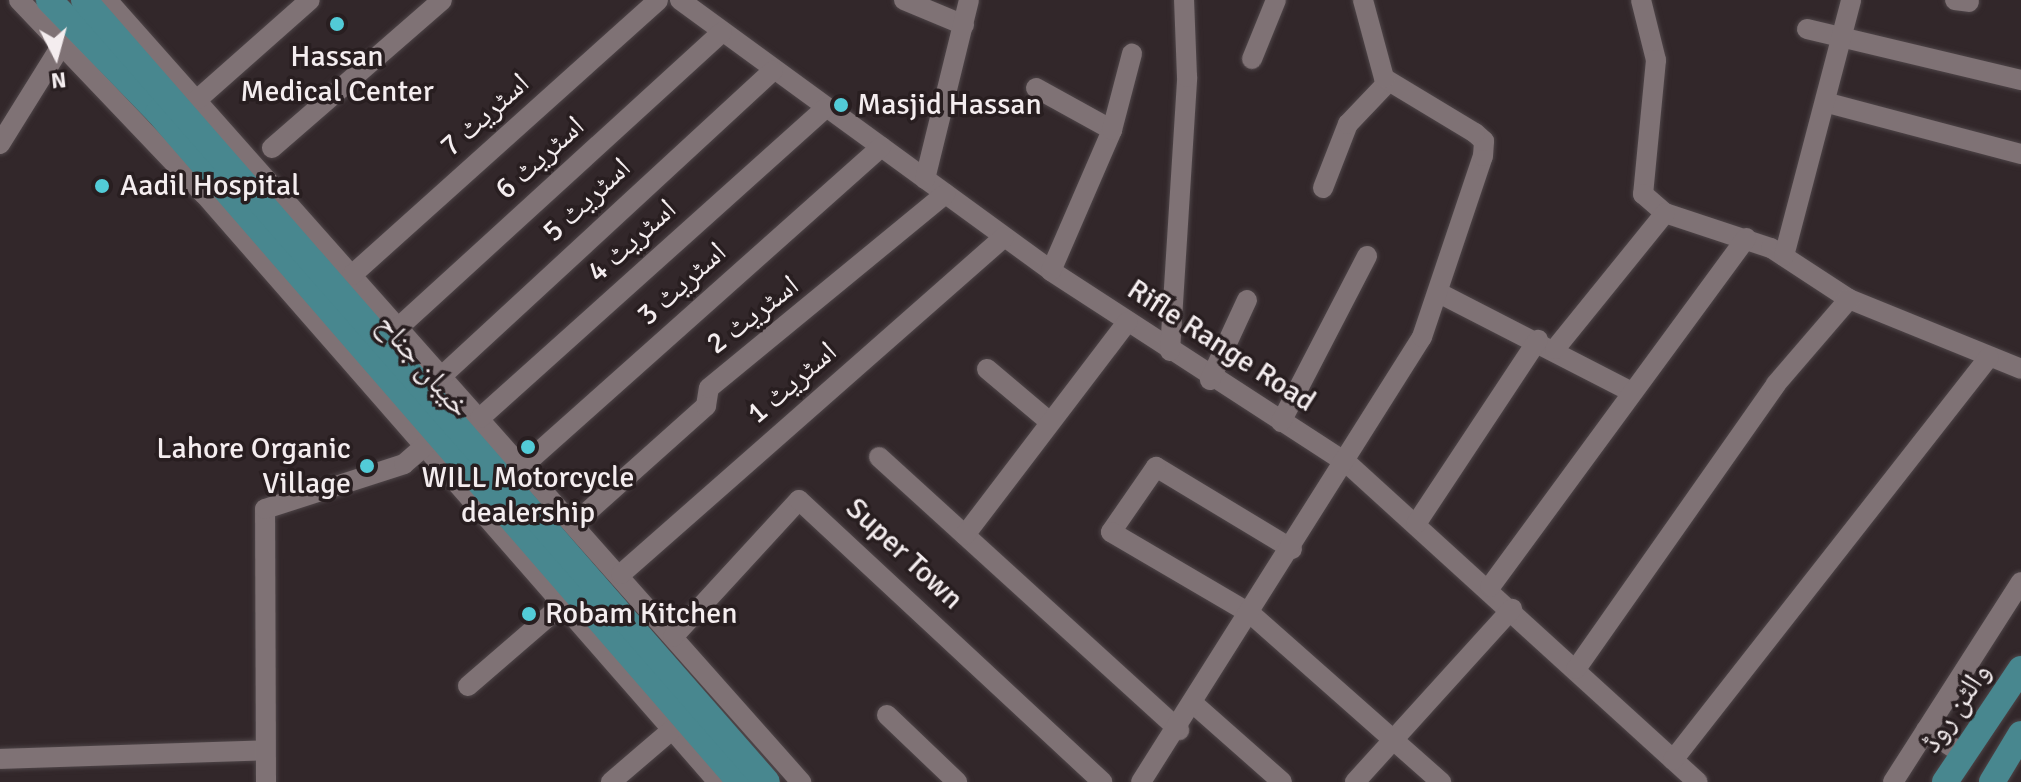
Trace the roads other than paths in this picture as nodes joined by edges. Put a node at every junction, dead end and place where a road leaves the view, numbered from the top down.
1 (19, 0) edge
2 (49, 0) edge
3 (84, 0) edge
4 (107, 0) edge
5 (310, 0) edge
6 (442, 0) edge
7 (658, 0) edge
8 (680, 0) edge
9 (904, 0) edge
10 (969, 0) edge
11 (1184, 0) edge
12 (1276, 0) edge
13 (1363, 0) edge
14 (1641, 0) edge
15 (1851, 0) edge
16 (964, 25) junction
17 (1807, 29) dead end
18 (722, 32) junction
19 (1844, 39) junction
20 (64, 41) junction
21 (1132, 54) dead end
22 (1252, 59) dead end
23 (773, 70) junction
24 (2021, 80) edge
25 (1388, 82) junction
26 (1036, 88) dead end
27 (198, 99) junction
28 (1828, 103) junction
29 (825, 108) junction
30 (1112, 130) junction
31 (0, 144) edge
32 (881, 147) junction
33 (272, 148) dead end
34 (2021, 154) edge
35 (925, 179) junction
36 (1323, 188) dead end
37 (945, 194) junction
38 (1665, 213) junction
39 (1004, 237) junction
40 (1746, 238) junction
41 (1367, 256) dead end
42 (1784, 256) junction
43 (1051, 271) junction
44 (352, 275) junction
45 (1441, 294) junction
46 (1849, 299) junction
47 (1247, 300) dead end
48 (1127, 322) junction
49 (399, 327) junction
50 (1547, 345) junction
51 (1170, 351) junction
52 (1989, 357) junction
53 (987, 369) dead end
54 (2021, 369) edge
55 (443, 375) junction
56 (1210, 380) junction
57 (1630, 391) junction
58 (480, 418) junction
59 (1050, 422) junction
60 (1281, 422) junction
61 (425, 446) junction
62 (879, 457) dead end
63 (1347, 463) junction
64 (523, 466) junction
65 (575, 523) junction
66 (1416, 524) junction
67 (965, 535) junction
68 (1292, 549) junction
69 (621, 574) junction
70 (2021, 582) edge
71 (1490, 587) junction
72 (564, 603) junction
73 (1512, 609) junction
74 (1251, 614) junction
75 (673, 637) junction
76 (1576, 669) junction
77 (2021, 669) edge
78 (468, 686) dead end
79 (1195, 705) junction
80 (887, 715) dead end
81 (674, 728) junction
82 (1179, 730) junction
83 (1926, 730) junction
84 (2021, 734) edge
85 (1392, 739) junction
86 (265, 750) junction
87 (1964, 755) junction
88 (0, 759) edge
89 (1673, 760) junction
90 (266, 782) edge
91 (611, 782) edge
92 (718, 782) edge
93 (740, 782) edge
94 (767, 782) edge
95 (801, 782) edge
96 (957, 782) edge
97 (1102, 782) edge
98 (1141, 782) edge
99 (1282, 782) edge
100 (1355, 782) edge
101 (1441, 782) edge
102 (1697, 782) edge
103 (1893, 782) edge
104 (1945, 782) edge
105 (1992, 782) edge

1 - 20 street
2 - 93 main road, خیبان جناح
3 - 94 main road, خیبان جناح
4 - 27 street
5 - 27 street
6 - 33 street
7 - 44 street, اسٹریٹ 7
8 - 18 street, Rifle Range Road
9 - 16 street
10 - 16 street
11 - 51 street
12 - 22 street
13 - 25 street
14 - 38 street
15 - 19 street
16 - 35 street
17 - 19 street
18 - 23 street, Rifle Range Road
18 - 49 street, اسٹریٹ 6
19 - 24 street
19 - 28 street
20 - 31 street
20 - 61 street
21 - 30 street
23 - 29 street, Rifle Range Road
23 - 55 street, اسٹریٹ 5
25 - 36 street
25 - 45 street
26 - 30 street
27 - 44 street
28 - 34 street
28 - 42 street
29 - 32 street, Rifle Range Road
29 - 58 street, اسٹریٹ 4
30 - 43 street
32 - 35 street, Rifle Range Road
32 - 64 street, اسٹریٹ 3
35 - 37 street, Rifle Range Road
37 - 39 street, Rifle Range Road
37 - 65 street, اسٹریٹ 2
38 - 40 street
38 - 50 street
39 - 43 street, Rifle Range Road
39 - 69 street, اسٹریٹ 1
40 - 42 street
40 - 57 street
41 - 60 street
42 - 46 street
43 - 48 street, Rifle Range Road
44 - 49 street
45 - 50 street
45 - 63 street
46 - 52 street
46 - 76 street
47 - 56 street
48 - 51 street, Rifle Range Road
48 - 59 street
49 - 55 street
50 - 57 street
50 - 66 street
51 - 56 street, Rifle Range Road
52 - 54 street
52 - 89 street
53 - 59 street
55 - 58 street
56 - 60 street, Rifle Range Road
57 - 71 street
58 - 64 street
59 - 67 street
60 - 63 street, Rifle Range Road
61 - 72 street
61 - 86 street
62 - 67 street
63 - 66 street, Rifle Range Road
63 - 68 street
64 - 65 street
65 - 69 street
66 - 71 street, Rifle Range Road
67 - 82 street
68 - 74 street
68 - 74 street
69 - 75 street
70 - 83 street
71 - 73 street, Rifle Range Road
72 - 78 street
72 - 81 street
73 - 76 street, Rifle Range Road
73 - 85 street
74 - 79 street
74 - 85 street
75 - 95 street
75 - 97 street, Super Town
76 - 89 street, Rifle Range Road
77 - 87 main road, والٹن روڈ
79 - 82 street
79 - 99 street
80 - 96 street
81 - 91 street
81 - 92 street
82 - 98 street
83 - 87 street
83 - 103 street
84 - 105 main road
85 - 100 street
85 - 101 street
86 - 88 street
86 - 90 street
87 - 104 main road, والٹن روڈ
89 - 102 street, Rifle Range Road

